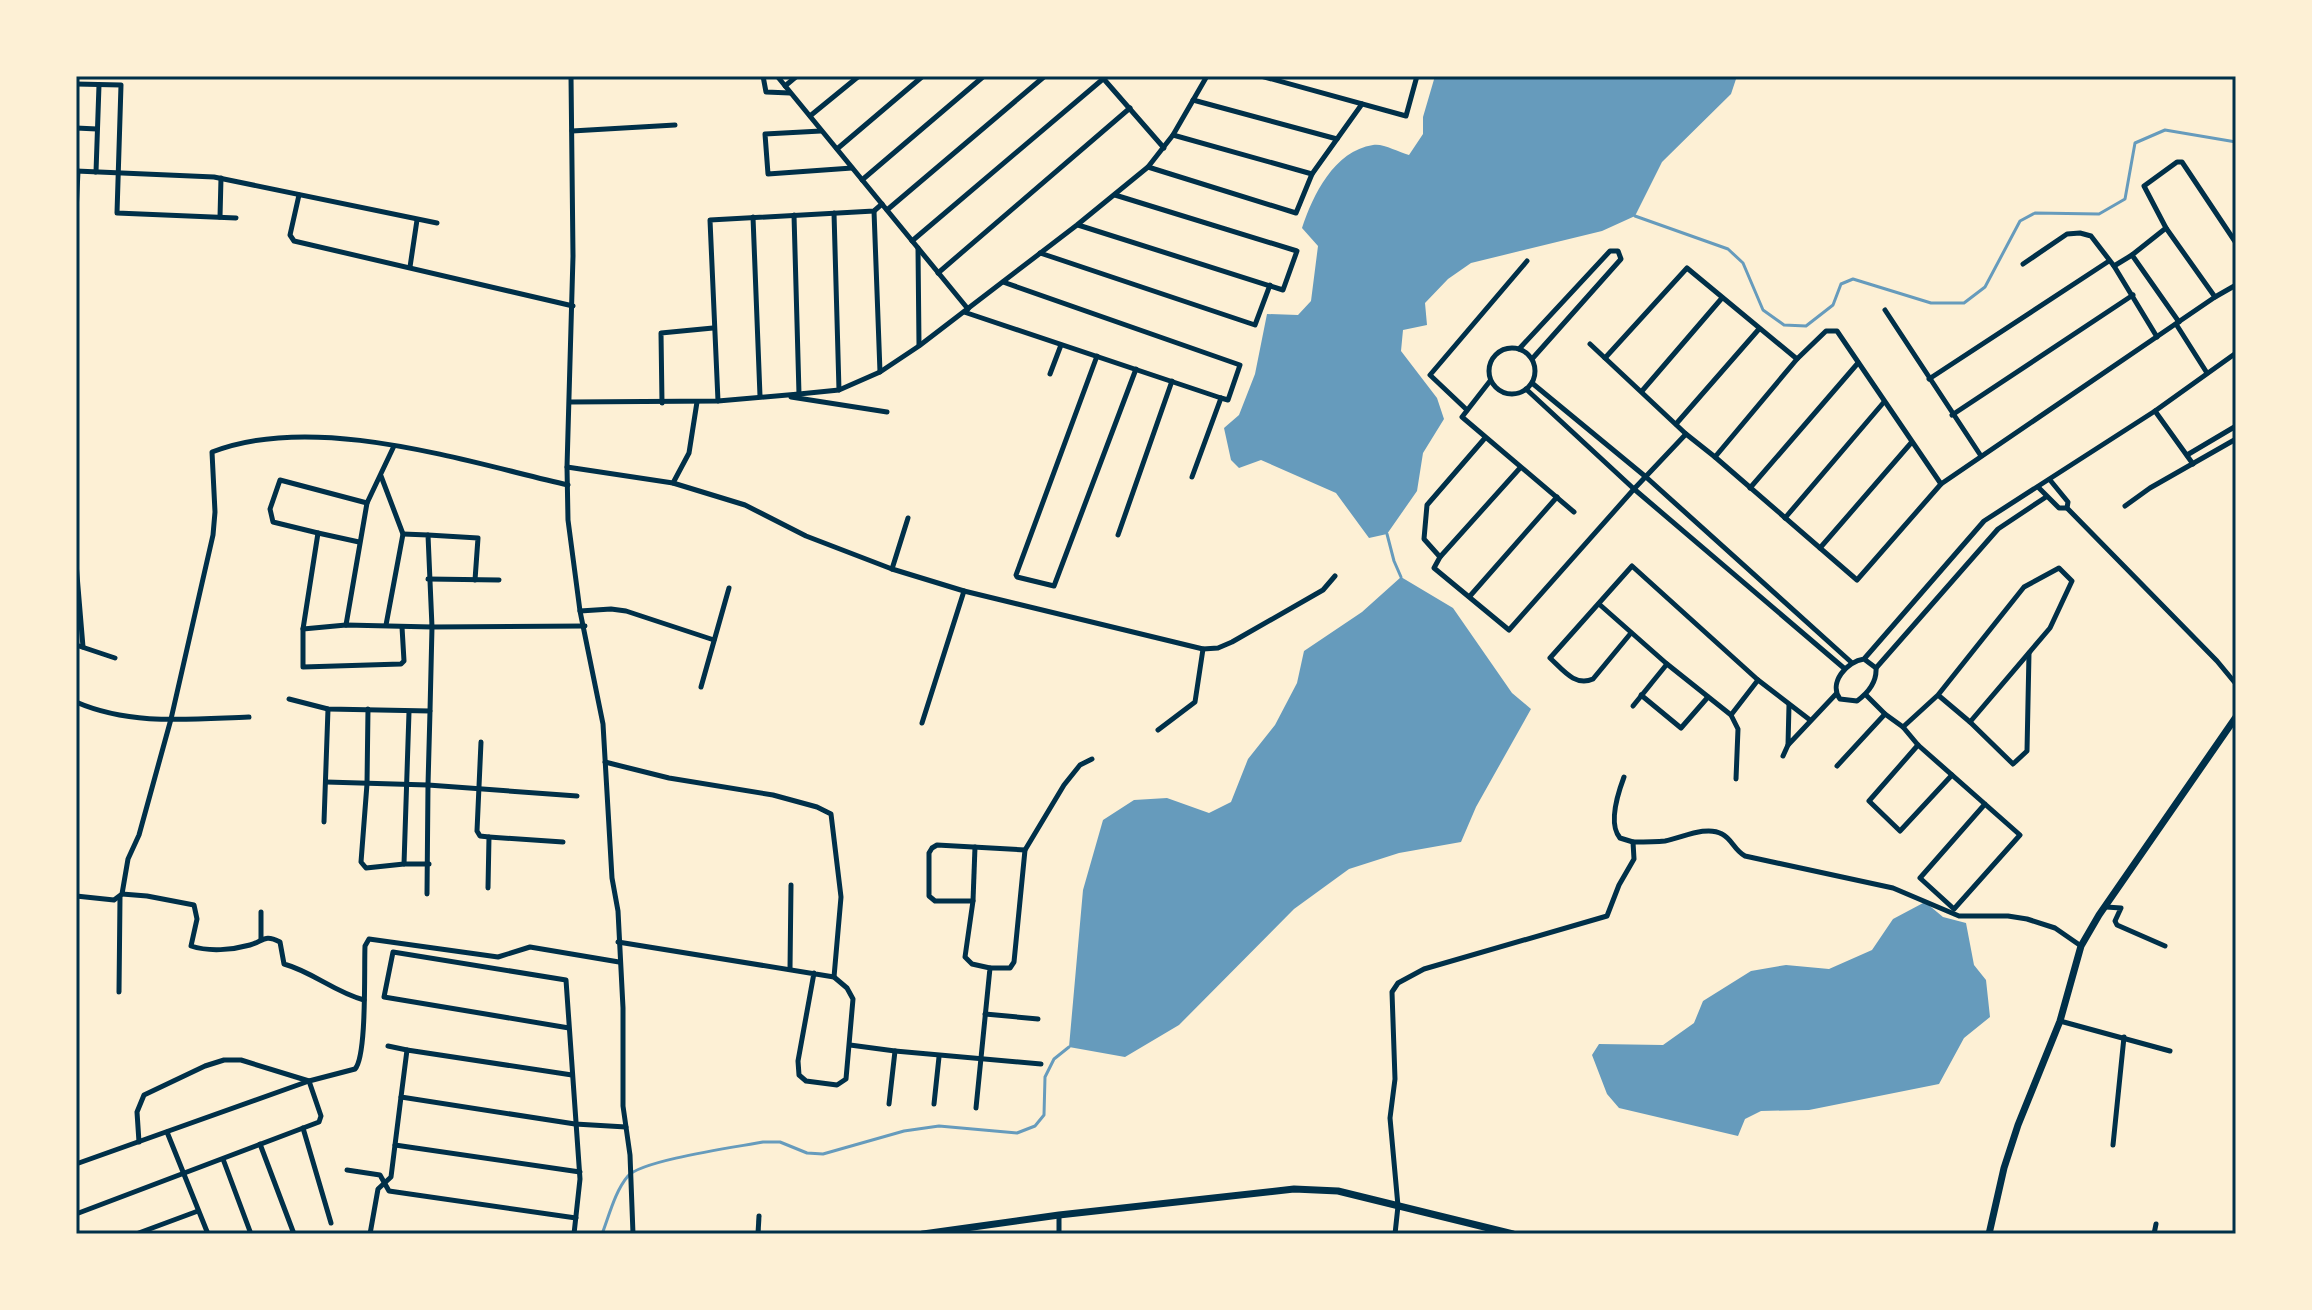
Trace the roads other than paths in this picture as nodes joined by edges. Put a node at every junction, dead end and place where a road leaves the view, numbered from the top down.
1 (571, 76) edge
2 (763, 76) edge
3 (777, 76) edge
4 (797, 76) edge
5 (859, 76) edge
6 (923, 76) edge
7 (984, 76) edge
8 (1045, 76) edge
9 (1196, 76) edge
10 (1261, 76) edge
11 (1417, 76) edge
12 (1102, 78) edge
13 (1205, 78) edge
14 (76, 84) edge
15 (99, 85) junction
16 (785, 86) junction
17 (791, 93) junction
18 (1193, 100) junction
19 (1362, 104) junction
20 (1130, 108) junction
21 (810, 116) junction
22 (675, 125) dead end
23 (76, 128) edge
24 (97, 129) junction
25 (572, 131) junction
26 (822, 131) junction
27 (1173, 135) junction
28 (1337, 139) junction
29 (1164, 148) junction
30 (837, 149) junction
31 (1148, 167) junction
32 (852, 168) junction
33 (77, 171) edge
34 (96, 172) junction
35 (118, 173) junction
36 (1312, 174) junction
37 (221, 178) junction
38 (862, 180) junction
39 (299, 195) junction
40 (1114, 195) junction
41 (884, 207) junction
42 (874, 211) junction
43 (76, 213) edge
44 (834, 213) junction
45 (794, 215) junction
46 (220, 217) junction
47 (753, 217) junction
48 (236, 218) dead end
49 (417, 220) junction
50 (437, 223) dead end
51 (1077, 225) junction
52 (2166, 228) junction
53 (912, 241) junction
54 (2236, 243) edge
55 (918, 248) junction
56 (1040, 253) junction
57 (2132, 255) junction
58 (1527, 261) dead end
59 (2023, 264) dead end
60 (2111, 264) junction
61 (410, 267) junction
62 (938, 273) junction
63 (1003, 282) junction
64 (1270, 285) junction
65 (2236, 285) edge
66 (2133, 295) junction
67 (2215, 297) junction
68 (1722, 298) junction
69 (573, 306) junction
70 (966, 310) junction
71 (1885, 310) dead end
72 (2178, 323) junction
73 (713, 328) junction
74 (1759, 329) junction
75 (2157, 337) junction
76 (1590, 344) dead end
77 (1061, 345) junction
78 (919, 346) junction
79 (1519, 349) junction
80 (2236, 353) edge
81 (1097, 356) junction
82 (1605, 358) junction
83 (1532, 359) junction
84 (1797, 359) junction
85 (1858, 363) junction
86 (1136, 369) junction
87 (880, 372) junction
88 (2207, 373) junction
89 (1050, 374) dead end
90 (1929, 379) junction
91 (1172, 381) junction
92 (1490, 381) junction
93 (1532, 383) junction
94 (1526, 389) junction
95 (839, 390) junction
96 (1642, 391) junction
97 (799, 394) junction
98 (779, 395) junction
99 (760, 396) junction
100 (1221, 398) junction
101 (718, 401) junction
102 (570, 402) junction
103 (697, 402) junction
104 (1884, 402) junction
105 (662, 403) junction
106 (1467, 410) junction
107 (2155, 411) junction
108 (887, 412) dead end
109 (1952, 415) junction
110 (1676, 424) junction
111 (2236, 426) edge
112 (1686, 434) junction
113 (1485, 438) junction
114 (2236, 439) edge
115 (1911, 443) junction
116 (394, 446) junction
117 (2187, 455) junction
118 (1981, 456) junction
119 (1715, 457) junction
120 (2193, 464) junction
121 (567, 467) junction
122 (1520, 468) junction
123 (381, 475) junction
124 (1192, 477) dead end
125 (1646, 477) junction
126 (2050, 480) junction
127 (673, 483) junction
128 (1941, 484) junction
129 (568, 485) junction
130 (2038, 487) junction
131 (1750, 488) junction
132 (1634, 489) junction
133 (1557, 497) junction
134 (2046, 497) junction
135 (367, 503) junction
136 (2125, 506) dead end
137 (2067, 508) junction
138 (1574, 512) dead end
139 (908, 518) dead end
140 (1785, 518) junction
141 (318, 533) junction
142 (403, 534) junction
143 (428, 535) junction
144 (1118, 535) dead end
145 (359, 542) junction
146 (1820, 548) junction
147 (1440, 557) junction
148 (76, 563) edge
149 (892, 569) junction
150 (1335, 576) dead end
151 (428, 579) junction
152 (475, 580) junction
153 (499, 580) dead end
154 (729, 588) dead end
155 (964, 591) junction
156 (1470, 596) junction
157 (1599, 604) junction
158 (580, 611) junction
159 (346, 625) junction
160 (386, 625) junction
161 (585, 626) junction
162 (402, 627) junction
163 (432, 627) junction
164 (303, 629) junction
165 (1631, 633) junction
166 (714, 640) junction
167 (80, 646) edge
168 (1203, 649) junction
169 (2029, 653) junction
170 (115, 658) dead end
171 (1864, 659) junction
172 (1851, 662) junction
173 (1667, 664) junction
174 (1876, 668) junction
175 (1845, 669) junction
176 (1758, 680) junction
177 (2236, 684) edge
178 (701, 687) dead end
179 (1836, 694) junction
180 (1641, 695) junction
181 (1866, 695) junction
182 (1938, 695) junction
183 (1708, 697) junction
184 (289, 699) dead end
185 (76, 702) edge
186 (1789, 705) junction
187 (1633, 706) dead end
188 (328, 709) junction
189 (368, 709) junction
190 (430, 711) junction
191 (409, 712) junction
192 (1885, 714) junction
193 (1731, 715) junction
194 (249, 717) dead end
195 (2236, 717) edge
196 (171, 719) junction
197 (1810, 720) junction
198 (1970, 722) junction
199 (922, 723) dead end
200 (1903, 727) junction
201 (1158, 730) dead end
202 (481, 742) dead end
203 (1788, 745) junction
204 (1918, 745) junction
205 (1783, 756) dead end
206 (1092, 759) dead end
207 (605, 762) junction
208 (1837, 766) dead end
209 (1952, 775) junction
210 (1624, 777) dead end
211 (1736, 779) dead end
212 (326, 782) junction
213 (367, 784) junction
214 (408, 784) junction
215 (428, 785) junction
216 (478, 788) junction
217 (577, 796) dead end
218 (1985, 804) junction
219 (324, 822) dead end
220 (489, 837) junction
221 (563, 842) dead end
222 (1633, 842) junction
223 (975, 847) junction
224 (1025, 850) junction
225 (404, 864) junction
226 (429, 864) junction
227 (791, 885) dead end
228 (488, 888) dead end
229 (427, 894) dead end
230 (121, 895) junction
231 (76, 896) edge
232 (973, 901) junction
233 (2105, 907) junction
234 (261, 912) dead end
235 (261, 939) junction
236 (618, 942) junction
237 (2081, 946) junction
238 (2165, 946) dead end
239 (619, 962) junction
240 (990, 968) junction
241 (790, 969) junction
242 (814, 973) junction
243 (834, 977) junction
244 (119, 992) dead end
245 (364, 1000) junction
246 (985, 1014) junction
247 (1038, 1019) dead end
248 (2060, 1021) junction
249 (569, 1028) junction
250 (2124, 1037) junction
251 (850, 1045) junction
252 (388, 1046) dead end
253 (407, 1050) junction
254 (895, 1051) junction
255 (2170, 1051) dead end
256 (939, 1057) junction
257 (981, 1057) junction
258 (1041, 1064) dead end
259 (572, 1075) junction
260 (309, 1081) junction
261 (401, 1097) junction
262 (889, 1104) dead end
263 (934, 1104) dead end
264 (976, 1108) dead end
265 (575, 1124) junction
266 (626, 1127) junction
267 (303, 1128) junction
268 (167, 1132) junction
269 (139, 1142) junction
270 (260, 1144) junction
271 (395, 1145) junction
272 (2113, 1145) dead end
273 (223, 1159) junction
274 (76, 1164) edge
275 (347, 1170) dead end
276 (580, 1172) junction
277 (183, 1175) junction
278 (384, 1183) junction
279 (1398, 1206) junction
280 (198, 1211) junction
281 (76, 1214) edge
282 (1059, 1215) junction
283 (759, 1216) dead end
284 (576, 1218) junction
285 (331, 1223) dead end
286 (2156, 1224) dead end
287 (1501, 1232) edge
288 (136, 1234) edge
289 (208, 1234) edge
290 (251, 1234) edge
291 (294, 1234) edge
292 (370, 1234) edge
293 (574, 1234) edge
294 (633, 1234) edge
295 (758, 1234) edge
296 (923, 1234) edge
297 (1059, 1234) edge
298 (1395, 1234) edge
299 (1513, 1234) edge
300 (1989, 1234) edge
301 (2154, 1234) edge

1 - 25 street
2 - 17 street
3 - 16 street
4 - 16 street
5 - 21 street
6 - 30 street
7 - 38 street
8 - 41 street
9 - 13 street
10 - 19 street
11 - 19 street
12 - 20 street
12 - 53 street
13 - 18 street
14 - 15 street
15 - 24 street
15 - 35 street
16 - 17 street
17 - 21 street
18 - 27 street
18 - 28 street
19 - 28 street
20 - 29 street
20 - 62 street
21 - 26 street
22 - 25 street
23 - 24 street
24 - 34 street
25 - 69 street
26 - 30 street
26 - 32 street
27 - 29 street
27 - 36 street
28 - 36 street
29 - 31 street
30 - 32 street
31 - 36 street
31 - 40 street
32 - 38 street
33 - 34 street
33 - 43 street
34 - 35 street
35 - 37 street
35 - 46 street
37 - 39 street
37 - 46 street
38 - 41 street
39 - 49 street
39 - 61 street
40 - 51 street
40 - 64 street
41 - 42 street
41 - 53 street
42 - 44 street
42 - 87 street
44 - 45 street
44 - 95 street
45 - 47 street
45 - 97 street
46 - 48 street
47 - 73 street
47 - 99 street
49 - 50 street
49 - 61 street
51 - 56 street
51 - 64 street
52 - 54 street
52 - 57 street
52 - 67 street
53 - 55 street
55 - 62 street
55 - 78 street
56 - 63 street
56 - 64 street
57 - 60 street
57 - 72 street
58 - 106 street
59 - 60 street
60 - 66 street
60 - 90 street
61 - 69 street
62 - 70 street
63 - 70 street
63 - 100 street
65 - 67 street
66 - 75 street
66 - 109 street
67 - 72 street
68 - 74 street
68 - 82 street
68 - 96 street
69 - 102 street
70 - 77 street
70 - 78 street
71 - 90 street
72 - 75 street
72 - 88 street
73 - 101 street
73 - 105 street
74 - 84 street
74 - 110 street
75 - 118 street
76 - 82 street
77 - 81 street
77 - 89 street
78 - 87 street
79 - 83 street
79 - 83 street
79 - 92 street
80 - 88 street
81 - 86 street
81 - 86 street
82 - 96 street
83 - 93 street
84 - 85 street
84 - 119 street
85 - 104 street
85 - 131 street
86 - 91 street
87 - 95 street
88 - 107 street
90 - 109 street
91 - 100 street
91 - 144 street
92 - 94 street
92 - 106 street
93 - 94 street
93 - 125 street
94 - 132 street
95 - 97 street
96 - 110 street
97 - 98 street
98 - 99 street
98 - 108 street
99 - 101 street
100 - 124 street
101 - 103 street
102 - 105 street
102 - 121 street
103 - 105 street
103 - 127 street
104 - 115 street
104 - 140 street
106 - 113 street
107 - 117 street
107 - 126 street
109 - 118 street
110 - 112 street
111 - 117 street
112 - 119 street
112 - 125 street
113 - 122 street
113 - 147 street
114 - 120 street
115 - 128 street
115 - 146 street
116 - 123 street
116 - 129 street
116 - 196 street
117 - 120 street
118 - 128 street
119 - 131 street
120 - 136 street
121 - 127 street
121 - 129 street
122 - 133 street
122 - 147 street
123 - 135 street
123 - 142 street
125 - 132 street
125 - 172 street
126 - 130 street
126 - 137 street
127 - 149 street
128 - 146 street
129 - 158 street
130 - 134 street
130 - 171 street
131 - 140 street
132 - 156 street
132 - 175 street
133 - 138 street
133 - 156 street
134 - 137 street
134 - 174 street
135 - 141 street
135 - 145 street
137 - 177 street
139 - 149 street
140 - 146 street
141 - 145 street
141 - 164 street
142 - 143 street
142 - 160 street
143 - 151 street
143 - 152 street
145 - 159 street
147 - 156 street
148 - 167 street
149 - 155 street
150 - 168 street
151 - 152 street
151 - 163 street
152 - 153 street
154 - 166 street
155 - 168 street
155 - 199 street
157 - 165 street
157 - 165 street
157 - 176 street
158 - 161 street
158 - 166 street
159 - 160 street
159 - 164 street
160 - 162 street
161 - 163 street
161 - 207 street
162 - 163 street
162 - 164 street
163 - 190 street
165 - 173 street
166 - 178 street
167 - 170 street
168 - 201 street
169 - 182 street
169 - 198 street
169 - 198 street
171 - 172 street
171 - 174 street
172 - 175 street
173 - 180 street
173 - 183 street
174 - 181 street
175 - 179 street
176 - 186 street
176 - 193 street
179 - 181 street
179 - 197 street
180 - 183 street
180 - 187 street
181 - 192 street
182 - 198 street
182 - 200 street
183 - 193 street
184 - 188 street
185 - 196 street
186 - 197 street
186 - 203 street
188 - 189 street
188 - 212 street
189 - 191 street
189 - 213 street
190 - 191 street
190 - 215 street
191 - 214 street
192 - 200 street
192 - 208 street
193 - 211 street
194 - 196 street
195 - 233 street
196 - 230 street
197 - 203 street
200 - 204 street
202 - 216 street
203 - 205 street
204 - 209 street
204 - 209 street
206 - 224 street
207 - 236 street
207 - 243 street
209 - 218 street
210 - 222 street
212 - 213 street
212 - 219 street
213 - 214 street
213 - 225 street
214 - 215 street
214 - 225 street
215 - 216 street
215 - 226 street
216 - 217 street
216 - 220 street
218 - 218 street
220 - 221 street
220 - 228 street
222 - 237 street
222 - 279 street
223 - 224 street
223 - 232 street
223 - 232 street
224 - 240 street
225 - 226 street
226 - 229 street
227 - 241 street
230 - 231 street
230 - 235 street
230 - 244 street
232 - 240 street
233 - 237 street
233 - 238 street
234 - 235 street
235 - 245 street
236 - 239 street
236 - 241 street
237 - 248 street
239 - 245 street
239 - 266 street
240 - 246 street
241 - 242 street
242 - 243 street
242 - 251 street
243 - 251 street
245 - 260 street
246 - 247 street
246 - 257 street
248 - 250 street
248 - 300 street
249 - 249 street
249 - 259 street
250 - 255 street
250 - 272 street
251 - 254 street
252 - 253 street
253 - 259 street
253 - 261 street
254 - 256 street
254 - 262 street
256 - 257 street
256 - 263 street
257 - 258 street
257 - 264 street
259 - 265 street
260 - 267 street
260 - 268 street
260 - 269 street
261 - 265 street
261 - 271 street
265 - 266 street
265 - 276 street
266 - 294 street
267 - 270 street
267 - 285 street
268 - 269 street
268 - 277 street
269 - 274 street
270 - 273 street
270 - 291 street
271 - 276 street
271 - 278 street
273 - 277 street
273 - 290 street
275 - 278 street
276 - 284 street
277 - 280 street
277 - 281 street
278 - 284 street
278 - 292 street
279 - 282 street
279 - 287 street
279 - 298 street
280 - 288 street
280 - 289 street
282 - 296 street
282 - 297 street
283 - 295 street
284 - 293 street
286 - 301 street
287 - 299 street

